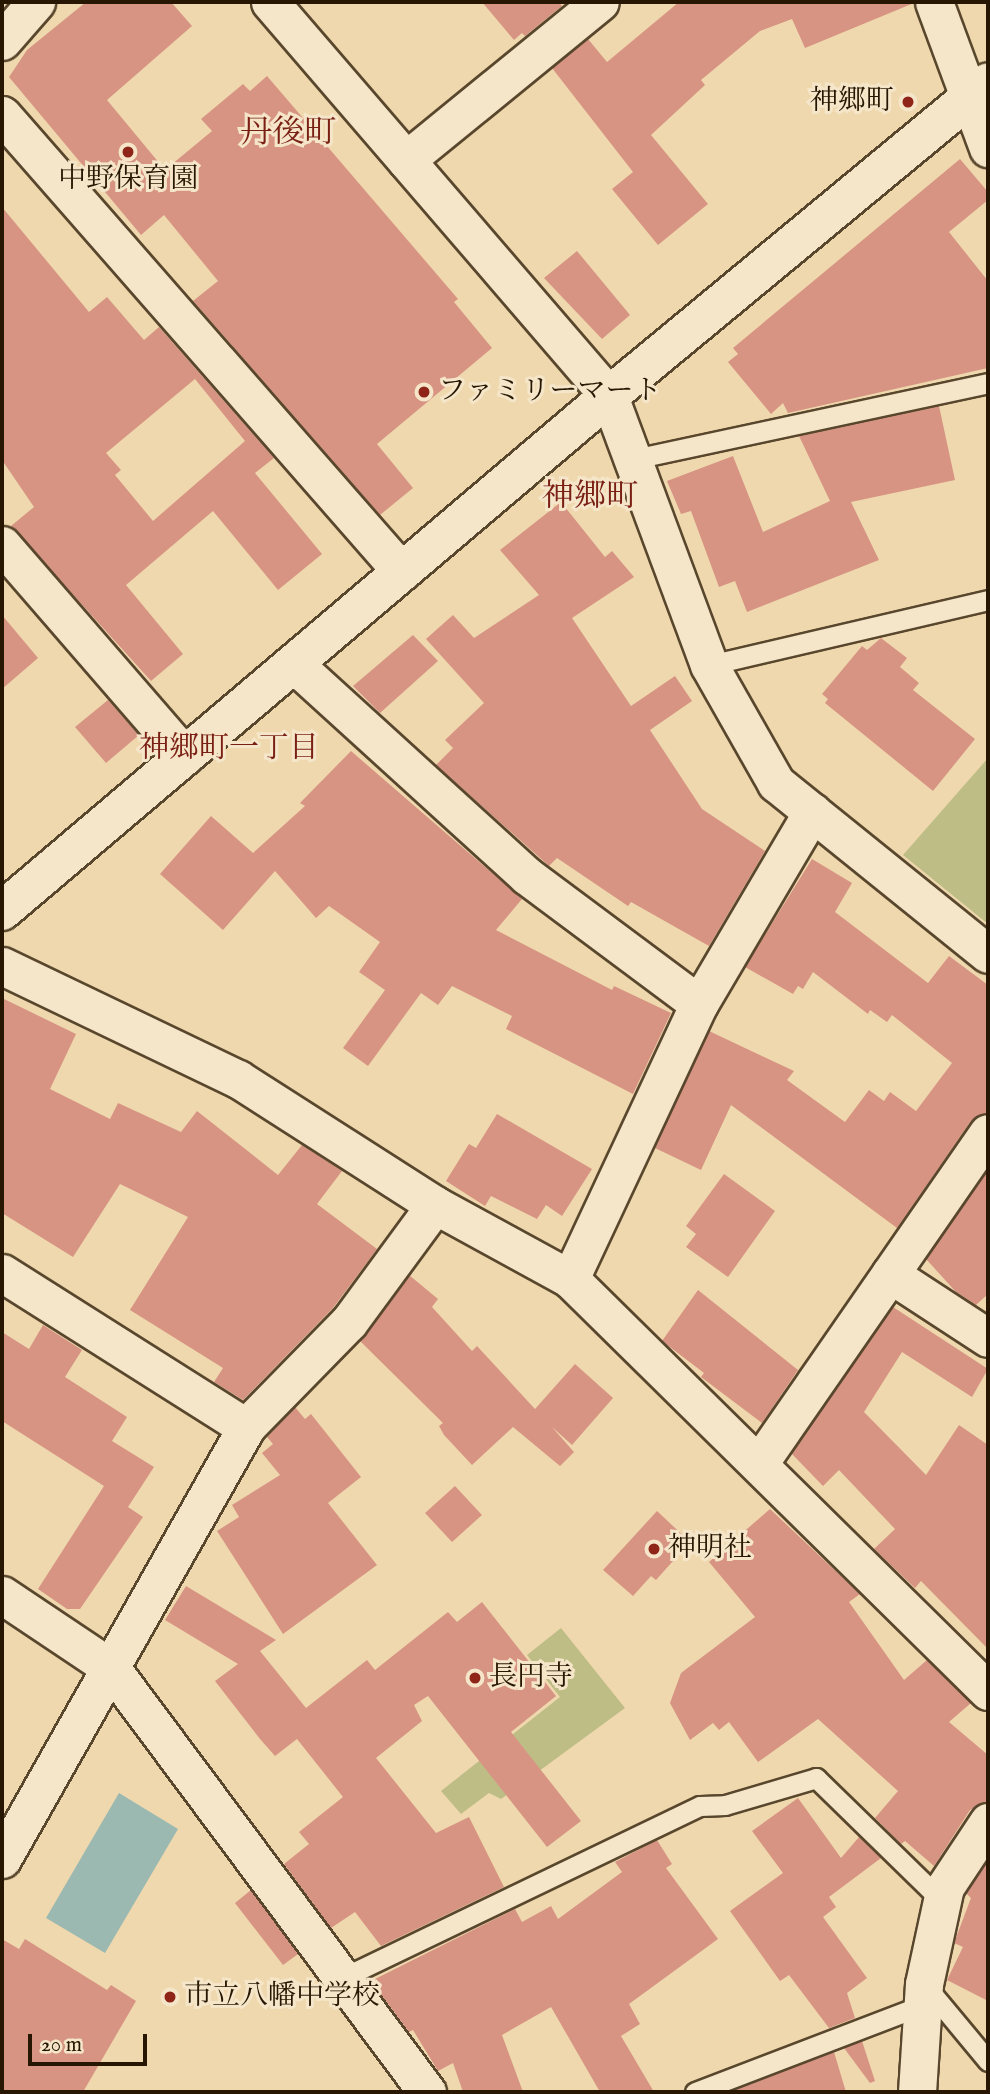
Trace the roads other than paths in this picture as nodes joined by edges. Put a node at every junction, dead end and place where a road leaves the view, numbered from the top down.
1 (36, 2) edge
2 (270, 2) edge
3 (600, 2) edge
4 (934, 2) edge
5 (2, 41) edge
6 (978, 90) edge
7 (2, 115) edge
8 (988, 148) edge
9 (406, 160) junction
10 (988, 383) edge
11 (609, 396) junction
12 (634, 459) junction
13 (2, 545) edge
14 (402, 572) junction
15 (988, 600) edge
16 (293, 663) junction
17 (709, 665) junction
18 (185, 755) junction
19 (812, 812) junction
20 (2, 911) edge
21 (988, 954) edge
22 (2, 966) edge
23 (699, 1003) junction
24 (988, 1133) edge
25 (435, 1205) junction
26 (2, 1273) edge
27 (890, 1274) junction
28 (570, 1279) junction
29 (988, 1338) edge
30 (246, 1427) junction
31 (760, 1462) junction
32 (2, 1595) edge
33 (111, 1668) junction
34 (988, 1691) edge
35 (988, 1822) edge
36 (2, 1859) edge
37 (942, 1901) junction
38 (340, 1979) junction
39 (923, 1994) junction
40 (988, 2062) edge
41 (427, 2092) edge
42 (695, 2092) edge
43 (916, 2092) edge

1 - 5 street
2 - 9 street
3 - 9 street
4 - 6 street
6 - 8 street
6 - 11 street
7 - 14 street
9 - 11 street
10 - 12 lane
11 - 12 street
11 - 14 street
12 - 17 street
13 - 18 street
14 - 16 street
15 - 17 lane
16 - 18 street
16 - 23 street
17 - 19 street
18 - 20 street
19 - 21 street
19 - 23 street
22 - 25 street
23 - 28 street
24 - 27 street
25 - 28 street
25 - 30 street
26 - 30 street
27 - 29 street
27 - 31 street
28 - 31 street
30 - 33 street
31 - 34 street
32 - 33 street
33 - 36 street
33 - 38 street
35 - 37 street
37 - 38 lane
37 - 39 street
38 - 41 street
39 - 40 lane
39 - 42 lane
39 - 43 street

